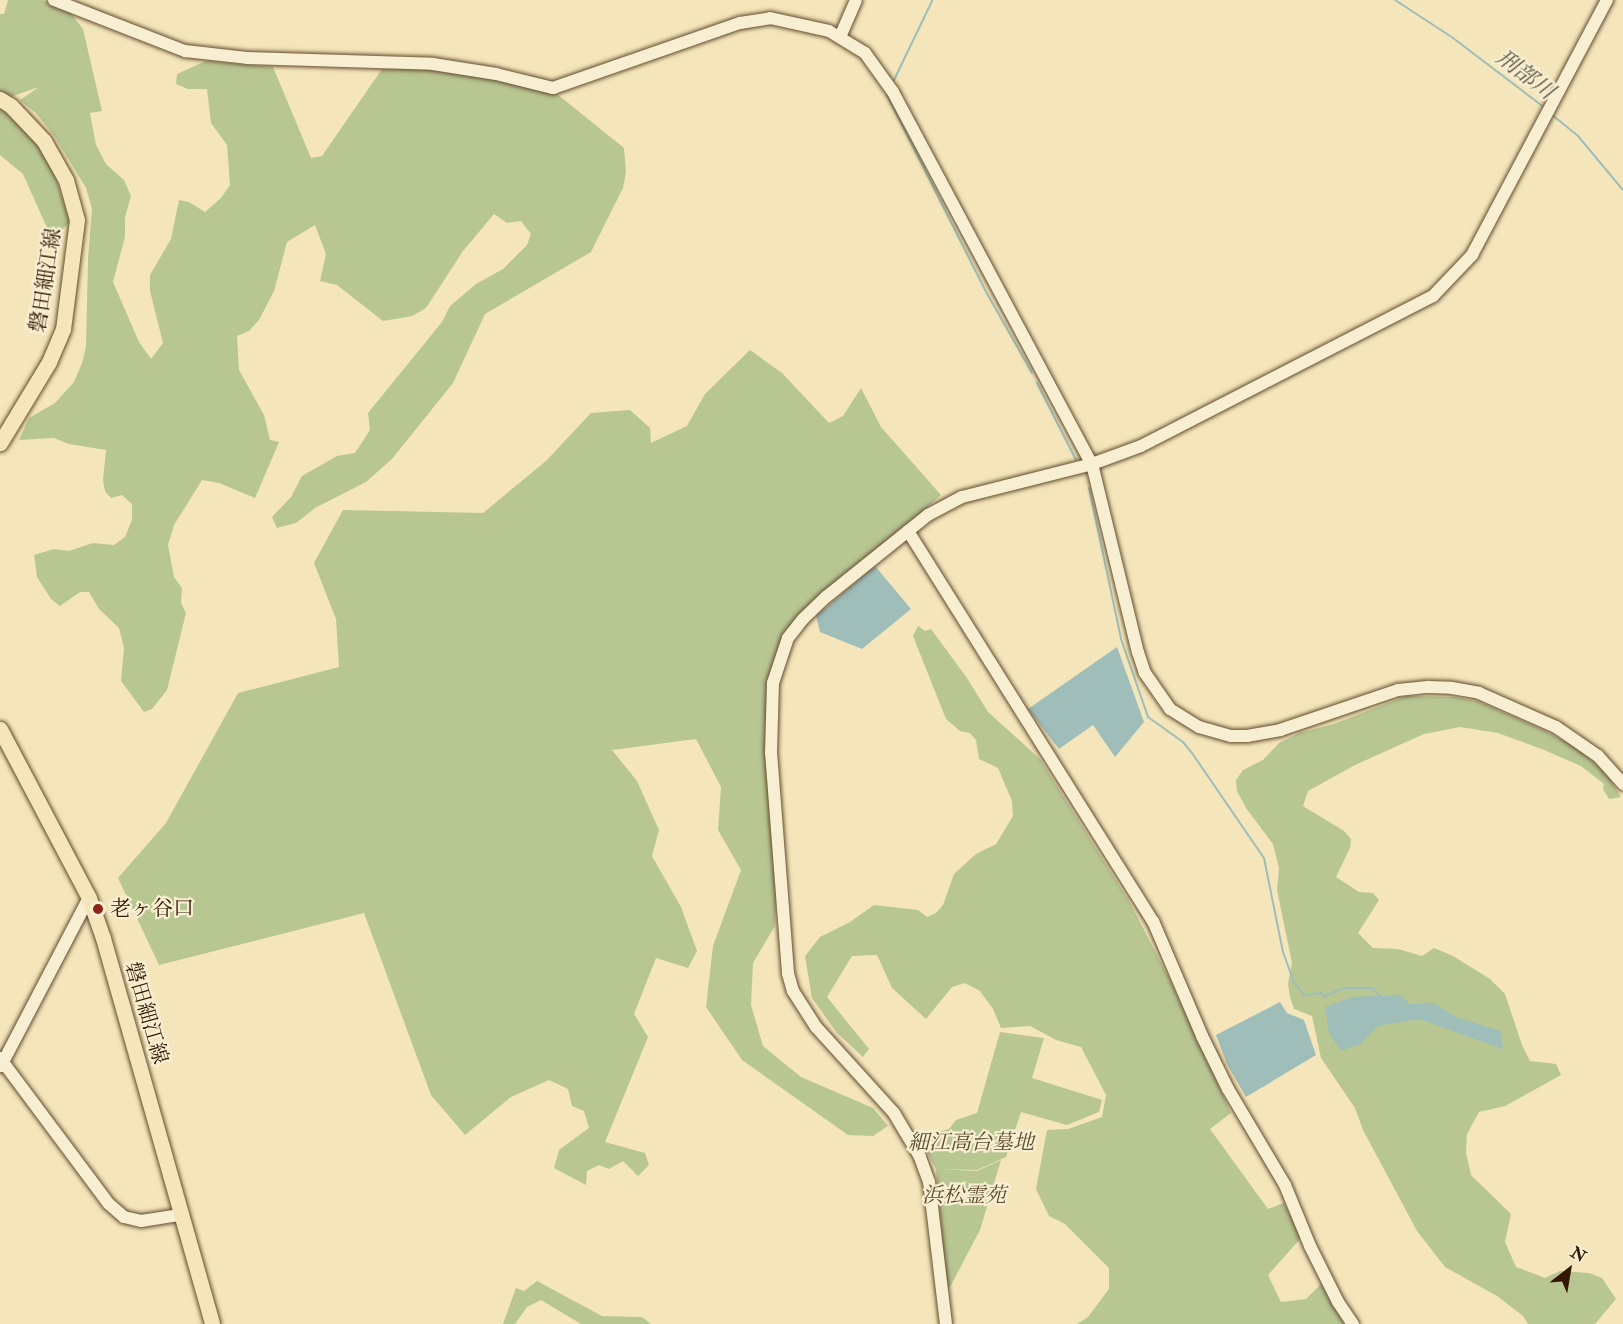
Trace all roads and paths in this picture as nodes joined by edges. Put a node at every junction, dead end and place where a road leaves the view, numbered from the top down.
1 (54, 0) edge
2 (856, 0) edge
3 (1607, 0) edge
4 (840, 37) junction
5 (0, 99) edge
6 (0, 443) edge
7 (1092, 464) junction
8 (908, 531) junction
9 (0, 729) edge
10 (1623, 784) edge
11 (89, 898) junction
12 (1, 1063) edge
13 (179, 1215) junction
14 (212, 1324) edge
15 (946, 1324) edge
16 (1353, 1324) edge

1 - 4 street
2 - 4 street
3 - 7 street
4 - 7 street
5 - 6 main road, 磐田細江線
7 - 8 street
7 - 10 street
8 - 15 street
8 - 16 street
9 - 11 main road, 磐田細江線
11 - 12 street
11 - 13 main road, 磐田細江線
12 - 13 street
13 - 14 main road, 磐田細江線

